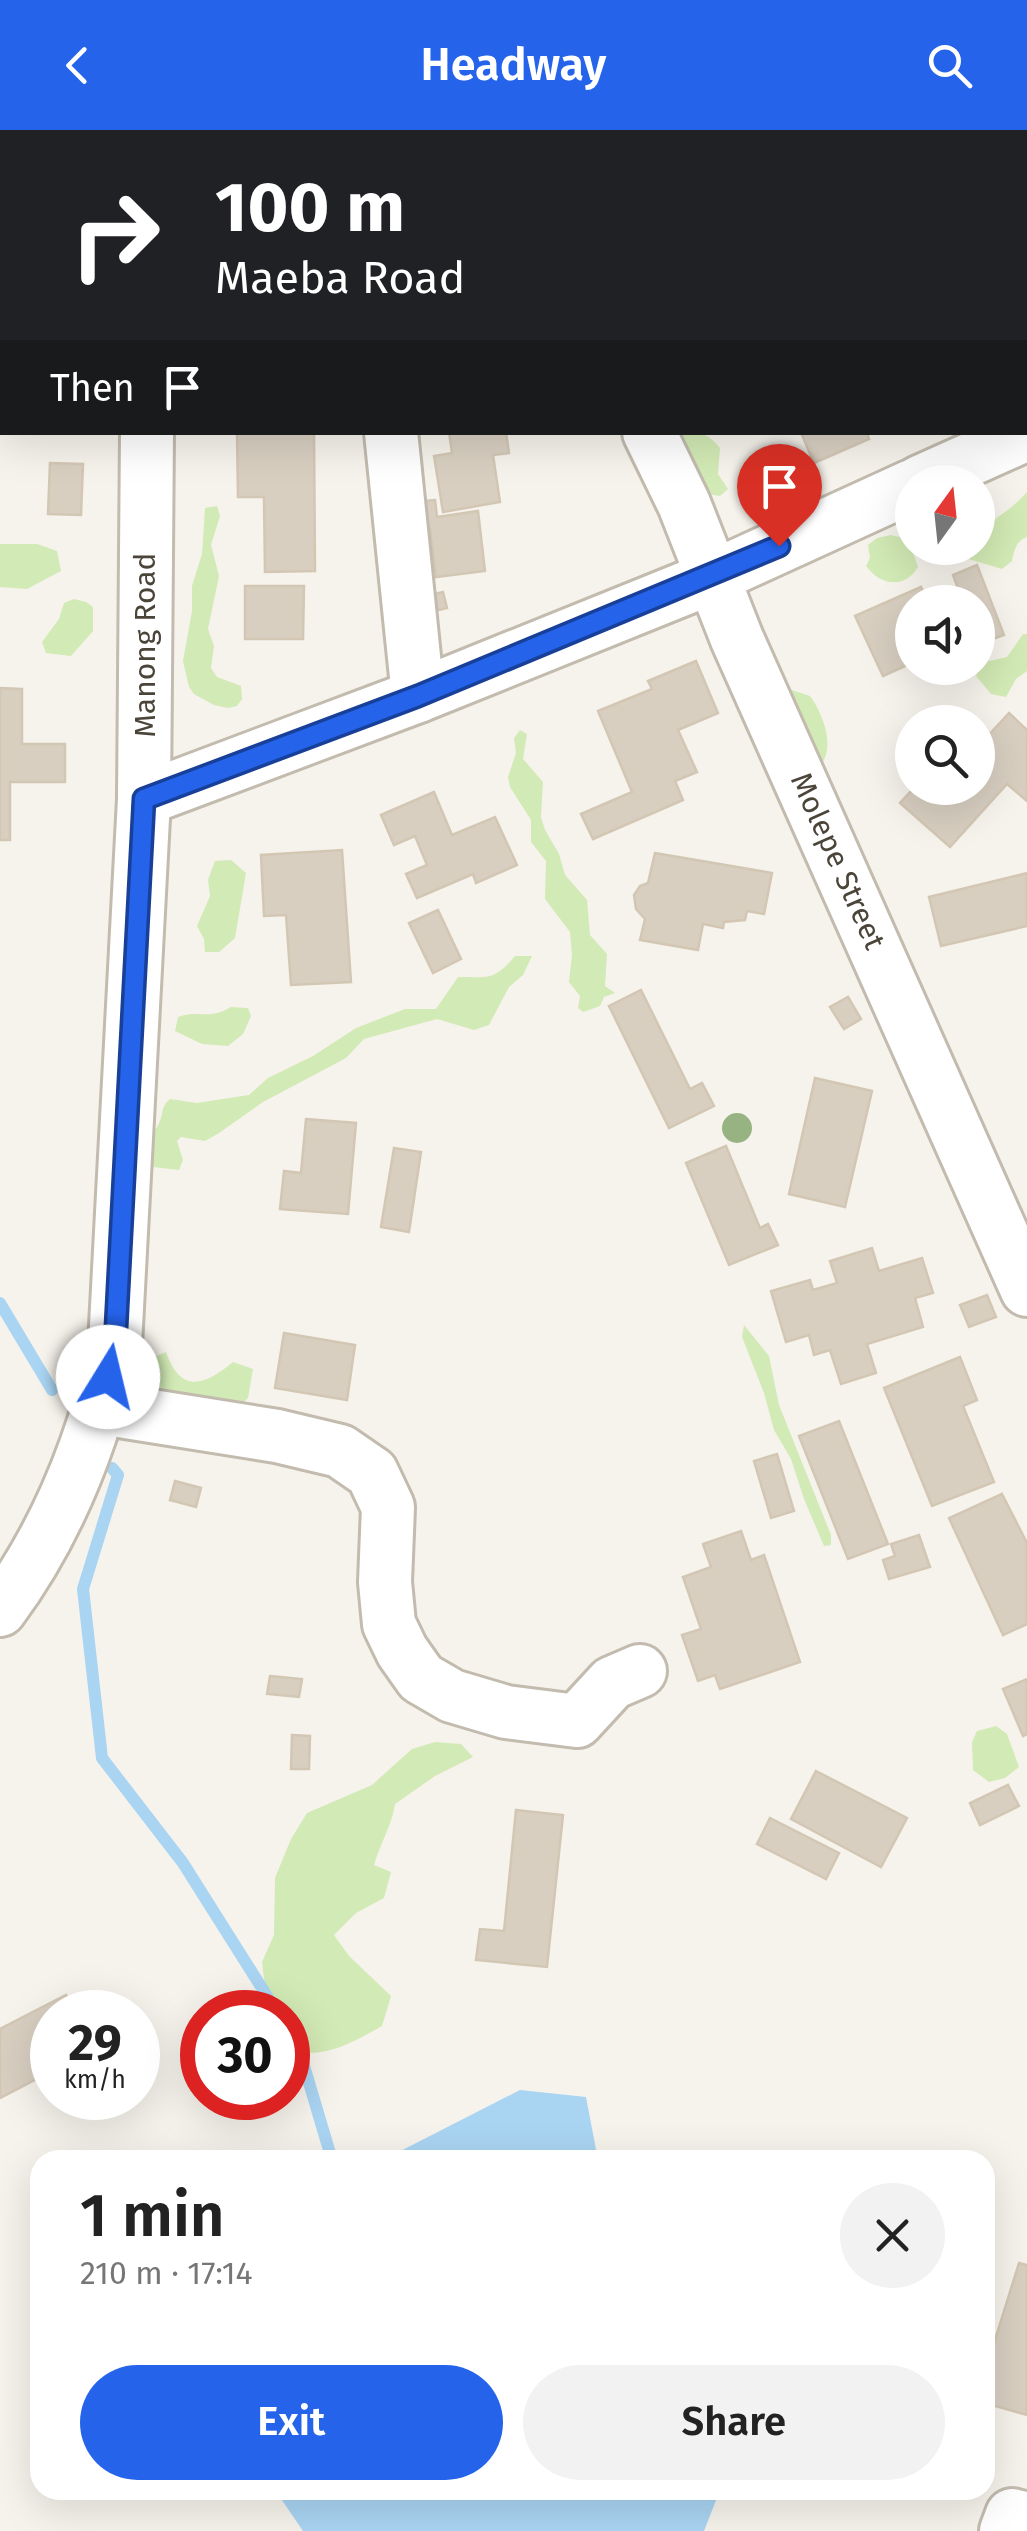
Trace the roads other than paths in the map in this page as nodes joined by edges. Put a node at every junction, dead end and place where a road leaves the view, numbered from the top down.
1 (146, 435) edge
2 (391, 435) edge
3 (650, 435) edge
4 (1025, 435) edge
5 (958, 465) edge
6 (895, 494) edge
7 (713, 576) junction
8 (418, 696) junction
9 (144, 799) junction
10 (1027, 1290) edge
11 (101, 1408) junction
12 (0, 1610) edge
13 (640, 1671) dead end
14 (1027, 2519) edge
15 (1006, 2531) edge

1 - 9 street, Manong Road
2 - 8 street
3 - 7 street, Molepe Street
4 - 5 street
6 - 7 street
7 - 8 street
7 - 10 street, Molepe Street
8 - 9 street
9 - 11 street, Manong Road
11 - 12 street, Manong Road
11 - 13 street
14 - 15 street

